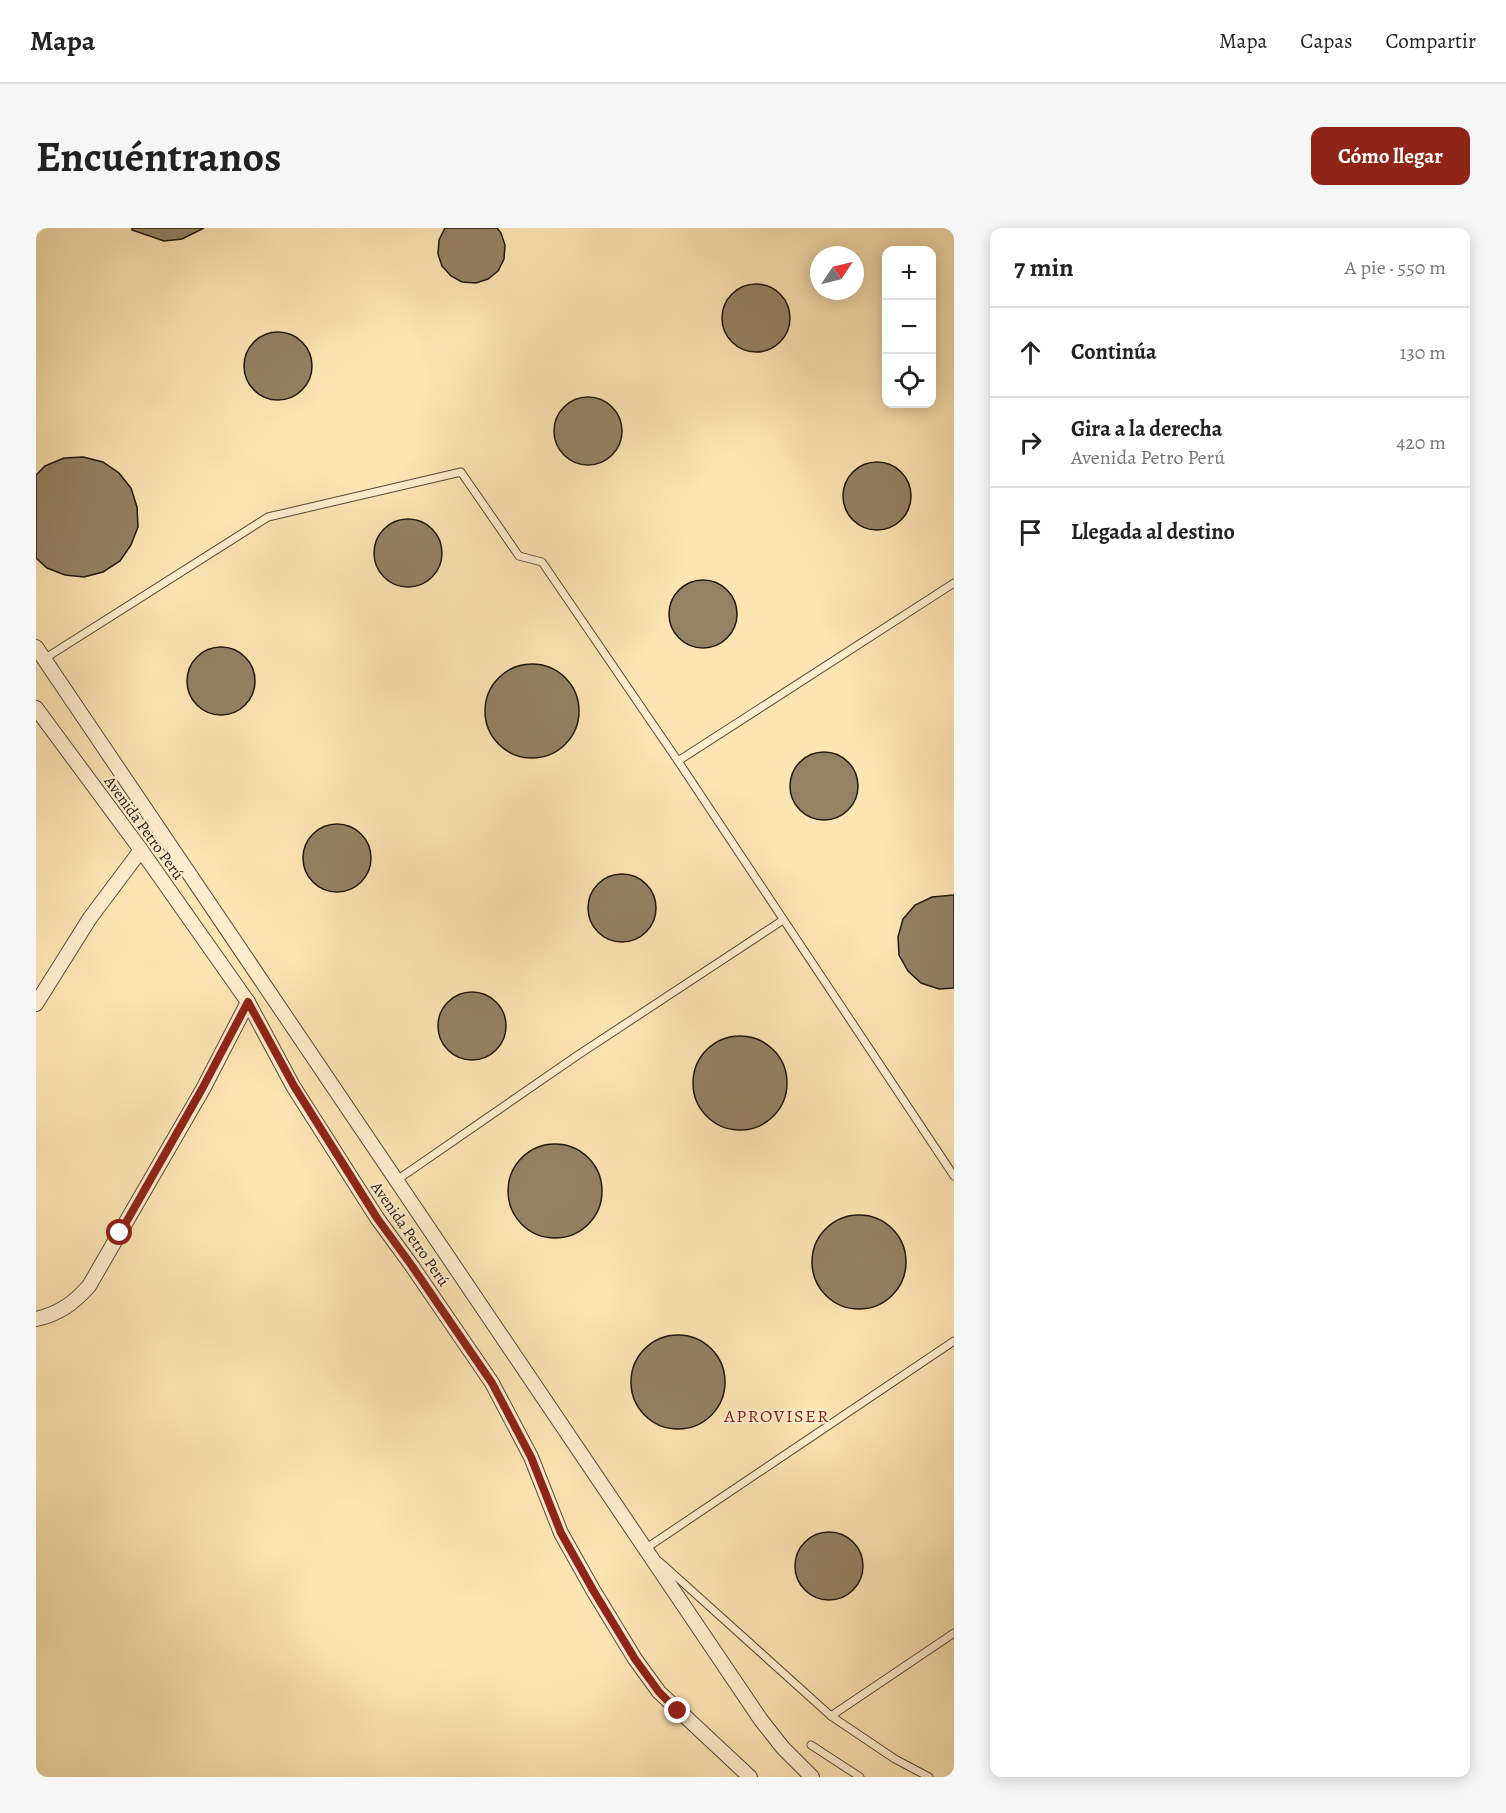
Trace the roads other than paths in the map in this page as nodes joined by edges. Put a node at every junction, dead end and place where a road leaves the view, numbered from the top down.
1 (954, 584) edge
2 (36, 647) edge
3 (44, 659) junction
4 (36, 708) edge
5 (678, 761) junction
6 (141, 850) junction
7 (783, 920) junction
8 (248, 1002) junction
9 (36, 1004) edge
10 (954, 1176) edge
11 (397, 1180) junction
12 (36, 1319) edge
13 (954, 1341) edge
14 (645, 1549) junction
15 (954, 1632) edge
16 (831, 1716) junction
17 (810, 1745) dead end
18 (750, 1777) edge
19 (812, 1777) edge
20 (860, 1777) edge
21 (928, 1777) edge

1 - 5 lane
2 - 3 street
3 - 5 lane
3 - 11 street
4 - 6 street, Avenida Petro Perú
5 - 7 lane
6 - 8 street, Avenida Petro Perú
6 - 9 street
7 - 10 lane
7 - 11 lane
8 - 12 street
8 - 18 street, Avenida Petro Perú
11 - 14 street
13 - 14 lane
14 - 16 lane
14 - 19 street
15 - 16 lane
16 - 21 lane
17 - 20 lane

